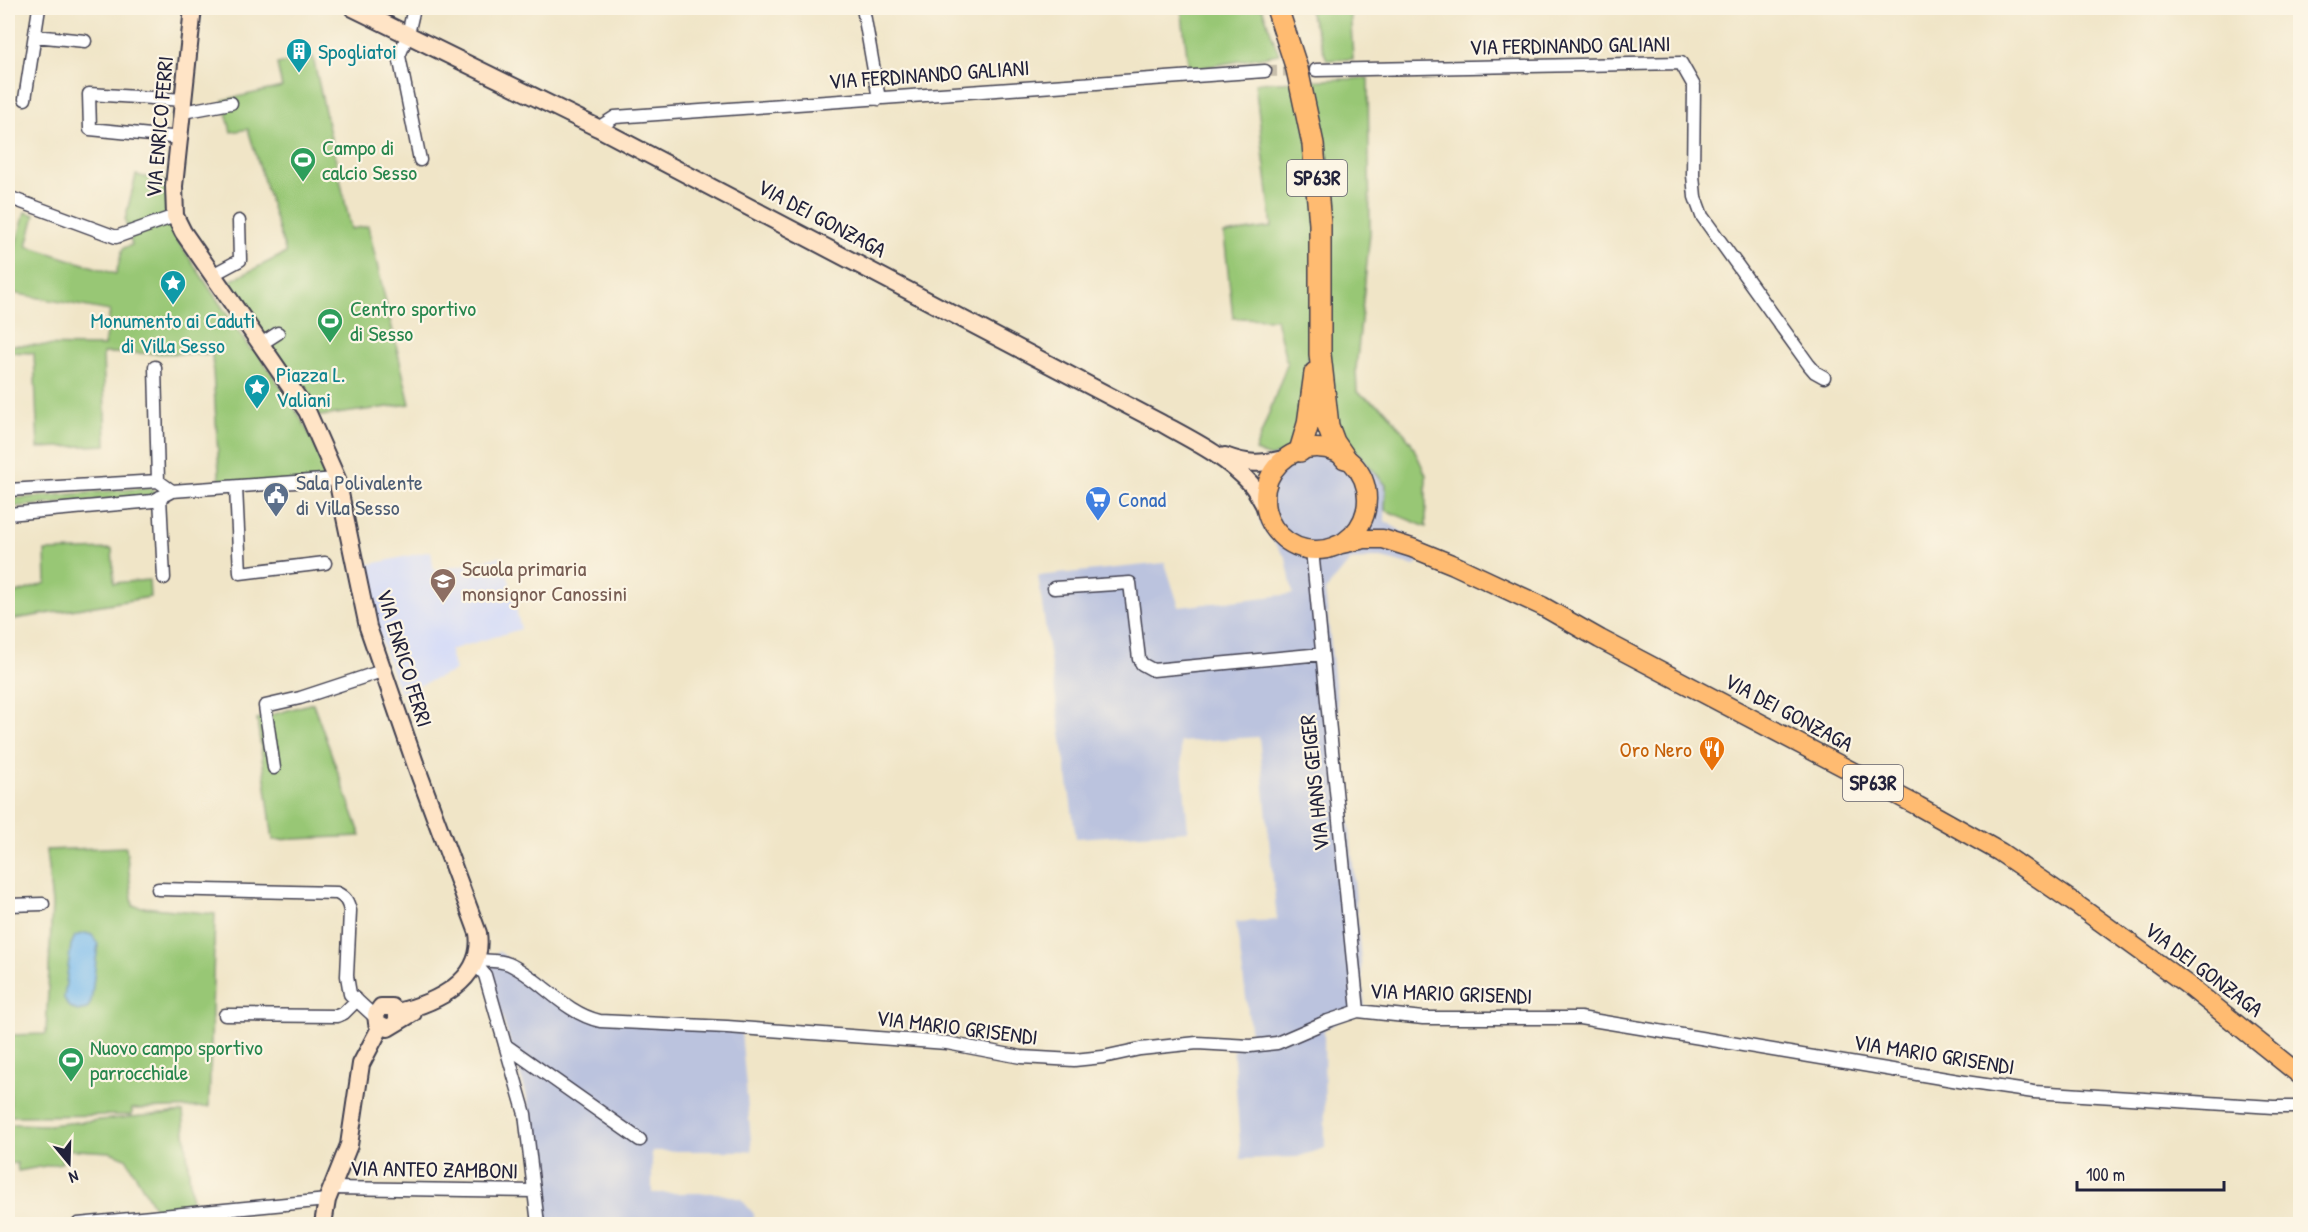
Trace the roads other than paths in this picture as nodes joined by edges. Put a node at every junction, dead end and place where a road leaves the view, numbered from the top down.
1 (39, 8) edge
2 (193, 8) edge
3 (353, 8) edge
4 (414, 8) edge
5 (863, 8) edge
6 (1276, 8) edge
7 (408, 34) junction
8 (35, 36) junction
9 (85, 41) dead end
10 (1316, 70) tunnel mouth
11 (1266, 72) tunnel mouth
12 (26, 99) dead end
13 (879, 99) junction
14 (231, 103) dead end
15 (183, 106) junction
16 (598, 128) junction
17 (181, 138) junction
18 (420, 160) dead end
19 (8, 197) edge
20 (175, 216) junction
21 (239, 221) dead end
22 (214, 274) junction
23 (278, 333) dead end
24 (261, 344) junction
25 (1320, 354) junction
26 (155, 367) dead end
27 (1824, 377) dead end
28 (1210, 451) junction
29 (1292, 455) junction
30 (1346, 458) junction
31 (337, 479) junction
32 (158, 481) junction
33 (236, 487) junction
34 (8, 490) edge
35 (172, 491) junction
36 (160, 497) junction
37 (1367, 502) junction
38 (1266, 508) junction
39 (8, 514) edge
40 (1337, 545) junction
41 (1412, 548) junction
42 (1312, 550) junction
43 (325, 563) dead end
44 (164, 578) dead end
45 (1054, 588) dead end
46 (1322, 654) junction
47 (382, 671) junction
48 (274, 768) dead end
49 (158, 889) dead end
50 (44, 904) dead end
51 (8, 905) edge
52 (476, 962) junction
53 (358, 1001) junction
54 (1358, 1011) junction
55 (225, 1015) dead end
56 (386, 1019) junction
57 (505, 1045) junction
58 (2301, 1075) edge
59 (2301, 1107) edge
60 (640, 1140) dead end
61 (534, 1191) junction
62 (329, 1194) junction
63 (78, 1224) edge
64 (323, 1224) edge
65 (538, 1224) edge

1 - 8 street
2 - 15 street, VIA ENRICO FERRI
3 - 7 street, VIA DEI GONZAGA
4 - 7 street
5 - 13 street
6 - 25 highway, SP63R
7 - 16 street, VIA DEI GONZAGA
7 - 18 street
8 - 9 street
8 - 12 street
10 - 27 street, VIA FERDINANDO GALIANI
11 - 13 street, VIA FERDINANDO GALIANI
13 - 16 street, VIA FERDINANDO GALIANI
14 - 15 street
15 - 17 street, VIA ENRICO FERRI
15 - 17 street
16 - 28 street, VIA DEI GONZAGA
17 - 20 street, VIA ENRICO FERRI
19 - 20 street
20 - 22 street, VIA ENRICO FERRI
21 - 22 street
22 - 24 street, VIA ENRICO FERRI
23 - 24 street
24 - 31 street, VIA ENRICO FERRI
25 - 29 highway, SP63R
25 - 30 highway, SP63R
26 - 32 street
28 - 29 street, VIA DEI GONZAGA
28 - 38 street, VIA DEI GONZAGA
29 - 30 main road
29 - 38 main road, SP63R
30 - 37 main road, SP63R
31 - 33 street
31 - 47 street, VIA ENRICO FERRI
32 - 34 street
32 - 35 street
33 - 35 street
33 - 43 street
35 - 36 street
36 - 39 street
36 - 44 street
37 - 40 main road
37 - 41 main road, SP63R
38 - 42 main road
40 - 41 main road, SP63R
40 - 42 main road, SP63R
41 - 58 main road, VIA DEI GONZAGA / SP63R
42 - 46 street, VIA HANS GEIGER
45 - 46 street
46 - 54 street, VIA HANS GEIGER
47 - 48 street
47 - 52 street, VIA ENRICO FERRI
49 - 53 street
50 - 51 street
52 - 54 street, VIA MARIO GRISENDI
52 - 56 street
52 - 57 street, VIA ENRICO FERRI
53 - 55 street
53 - 56 street
54 - 59 street, VIA MARIO GRISENDI
56 - 62 street
57 - 60 street
57 - 61 street, VIA ENRICO FERRI
61 - 62 street, VIA ANTEO ZAMBONI
61 - 65 street, VIA ENRICO FERRI
62 - 63 street, VIA ANTEO ZAMBONI
62 - 64 street

